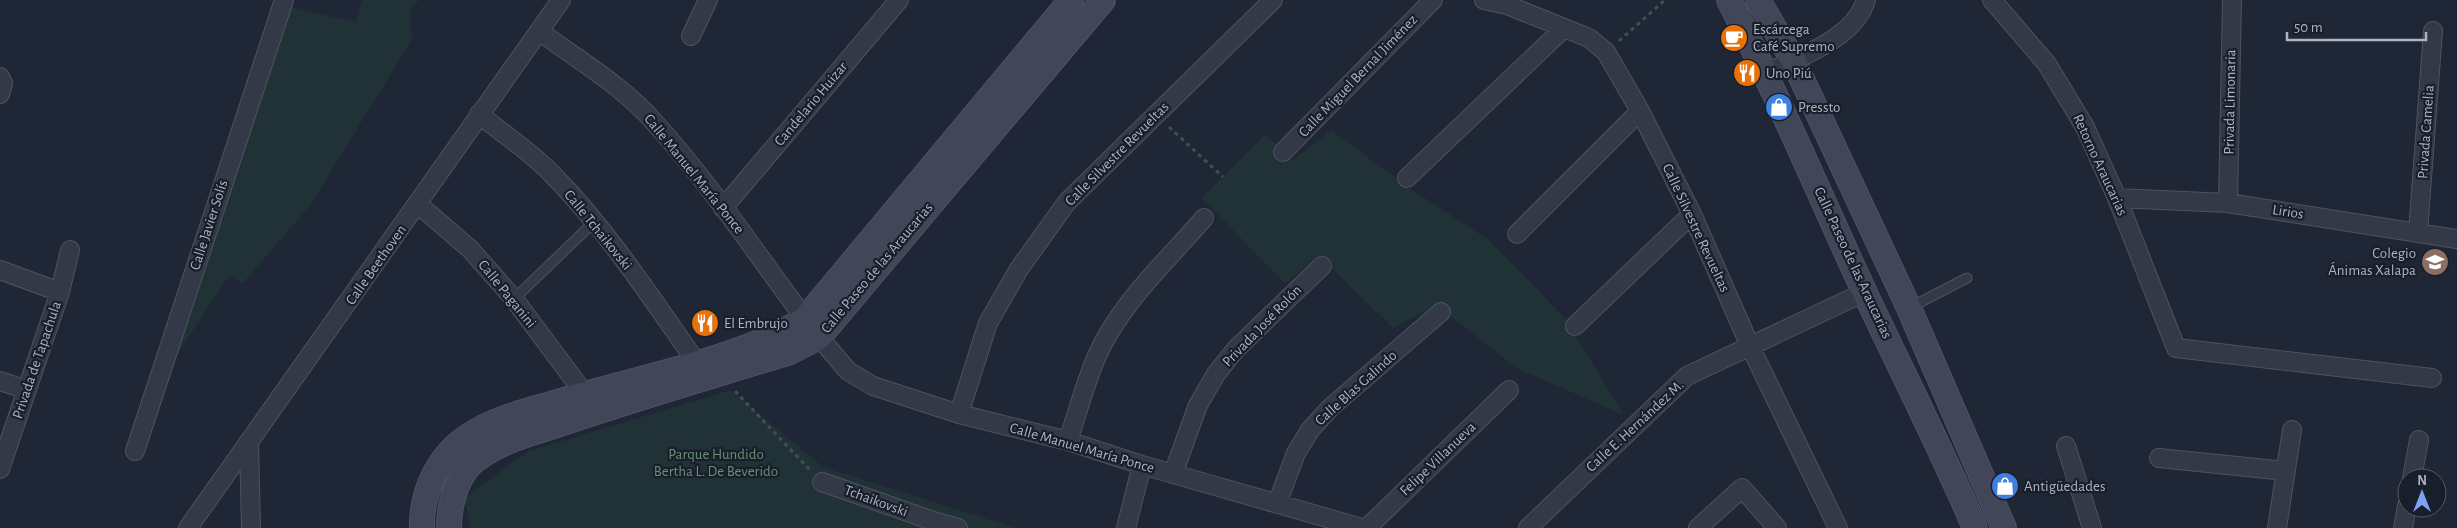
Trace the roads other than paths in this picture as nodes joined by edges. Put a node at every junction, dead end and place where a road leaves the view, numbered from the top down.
1 (284, 0) edge
2 (562, 0) edge
3 (708, 0) edge
4 (899, 0) edge
5 (1071, 0) edge
6 (1103, 0) edge
7 (1273, 0) edge
8 (1433, 0) edge
9 (1484, 0) edge
10 (1729, 0) edge
11 (1758, 0) edge
12 (1866, 0) edge
13 (1992, 0) edge
14 (2232, 0) edge
15 (1564, 28) junction
16 (539, 31) junction
17 (2433, 31) dead end
18 (691, 36) dead end
19 (1793, 60) junction
20 (1767, 74) junction
21 (0, 77) edge
22 (0, 94) edge
23 (1640, 111) junction
24 (479, 114) junction
25 (1283, 152) dead end
26 (1408, 178) dead end
27 (2117, 198) junction
28 (2228, 203) junction
29 (419, 204) junction
30 (723, 208) junction
31 (1692, 214) junction
32 (1204, 218) dead end
33 (594, 222) junction
34 (2418, 232) junction
35 (1517, 234) dead end
36 (2457, 239) edge
37 (70, 250) dead end
38 (1322, 266) dead end
39 (0, 270) edge
40 (1967, 278) dead end
41 (60, 292) junction
42 (1864, 292) junction
43 (514, 299) junction
44 (1909, 308) junction
45 (1442, 312) dead end
46 (1575, 326) dead end
47 (812, 328) junction
48 (1750, 346) junction
49 (697, 364) junction
50 (2432, 378) dead end
51 (0, 381) edge
52 (27, 390) junction
53 (1509, 390) dead end
54 (584, 393) junction
55 (959, 414) junction
56 (2292, 430) dead end
57 (1962, 432) junction
58 (2419, 440) dead end
59 (1068, 441) junction
60 (1937, 442) junction
61 (249, 443) junction
62 (2066, 446) dead end
63 (135, 451) dead end
64 (2159, 458) dead end
65 (1142, 465) junction
66 (2414, 468) edge
67 (0, 469) edge
68 (2286, 471) junction
69 (1173, 474) junction
70 (822, 482) road end
71 (1277, 504) junction
72 (188, 528) edge
73 (250, 528) edge
74 (422, 528) edge
75 (450, 528) edge
76 (958, 528) edge
77 (1126, 528) edge
78 (1362, 528) edge
79 (1367, 528) edge
80 (1528, 528) edge
81 (1698, 528) edge
82 (1777, 528) edge
83 (1838, 528) edge
84 (1975, 528) edge
85 (2004, 528) edge
86 (2092, 528) edge
87 (2277, 528) edge

1 - 63 street, Calle Javier Solís
2 - 16 street, Calle Beethoven
3 - 18 street
4 - 30 street, Candelario Huizar
5 - 47 main road, Calle Paseo de las Araucarias
6 - 47 main road, Calle Paseo de las Araucarias
7 - 55 street, Calle Silvestre Revueltas
8 - 25 street, Calle Miguel Bernal Jiménez
9 - 15 street, Calle Silvestre Revueltas
10 - 20 main road, Calle Paseo de las Araucarias
11 - 19 main road, Calle Paseo de las Araucarias
12 - 19 street
13 - 27 street, Retorno Araucarias
14 - 28 street, Privada Limonaria
15 - 23 street, Calle Silvestre Revueltas
15 - 26 street
16 - 24 street, Calle Beethoven
16 - 30 street, Calle Manuel María Ponce
17 - 34 street, Privada Camelia
19 - 20 street
19 - 44 main road, Calle Paseo de las Araucarias
20 - 42 main road, Calle Paseo de las Araucarias
21 - 22 street
23 - 31 street, Calle Silvestre Revueltas
23 - 35 street
24 - 29 street, Calle Beethoven
24 - 33 street, Calle Tchaikovski
27 - 28 street, Lirios
27 - 50 street, Retorno Araucarias
28 - 34 street, Lirios
29 - 43 street, Calle Paganini
29 - 61 street, Calle Beethoven
30 - 47 street, Calle Manuel María Ponce
31 - 46 street
31 - 48 street, Calle Silvestre Revueltas
32 - 59 street
33 - 43 lane
33 - 49 street, Calle Tchaikovski
34 - 36 street, Lirios
37 - 41 street, Privada de Tapachula
38 - 69 street, Privada José Rolón
39 - 41 street
40 - 44 lane
41 - 52 street, Privada de Tapachula
42 - 48 street, Calle E. Hernández M.
42 - 60 main road, Calle Paseo de las Araucarias
43 - 54 street, Calle Paganini
44 - 57 main road, Calle Paseo de las Araucarias
45 - 71 street, Calle Blas Galindo
47 - 49 main road, Calle Paseo de las Araucarias
47 - 55 street, Calle Manuel María Ponce
47 - 75 main road, Calle Paseo de las Araucarias
48 - 80 street, Calle E. Hernández M.
48 - 83 street, Calle Silvestre Revueltas
49 - 54 main road, Calle Paseo de las Araucarias
51 - 52 street
52 - 67 street, Privada de Tapachula
53 - 79 street, Felipe Villanueva
54 - 74 main road, Calle Paseo de las Araucarias
55 - 59 street, Calle Manuel María Ponce
56 - 68 street
57 - 60 main road
57 - 85 main road, Calle Paseo de las Araucarias
58 - 66 street
59 - 65 street, Calle Manuel María Ponce
60 - 84 main road, Calle Paseo de las Araucarias
61 - 72 street, Calle Beethoven
61 - 73 street
62 - 86 street
64 - 68 street
65 - 69 street, Calle Manuel María Ponce
65 - 77 street
68 - 87 street
69 - 71 street, Calle Manuel María Ponce
70 - 76 street, Tchaikovski
71 - 78 street, Calle Manuel María Ponce
81 - 82 street

